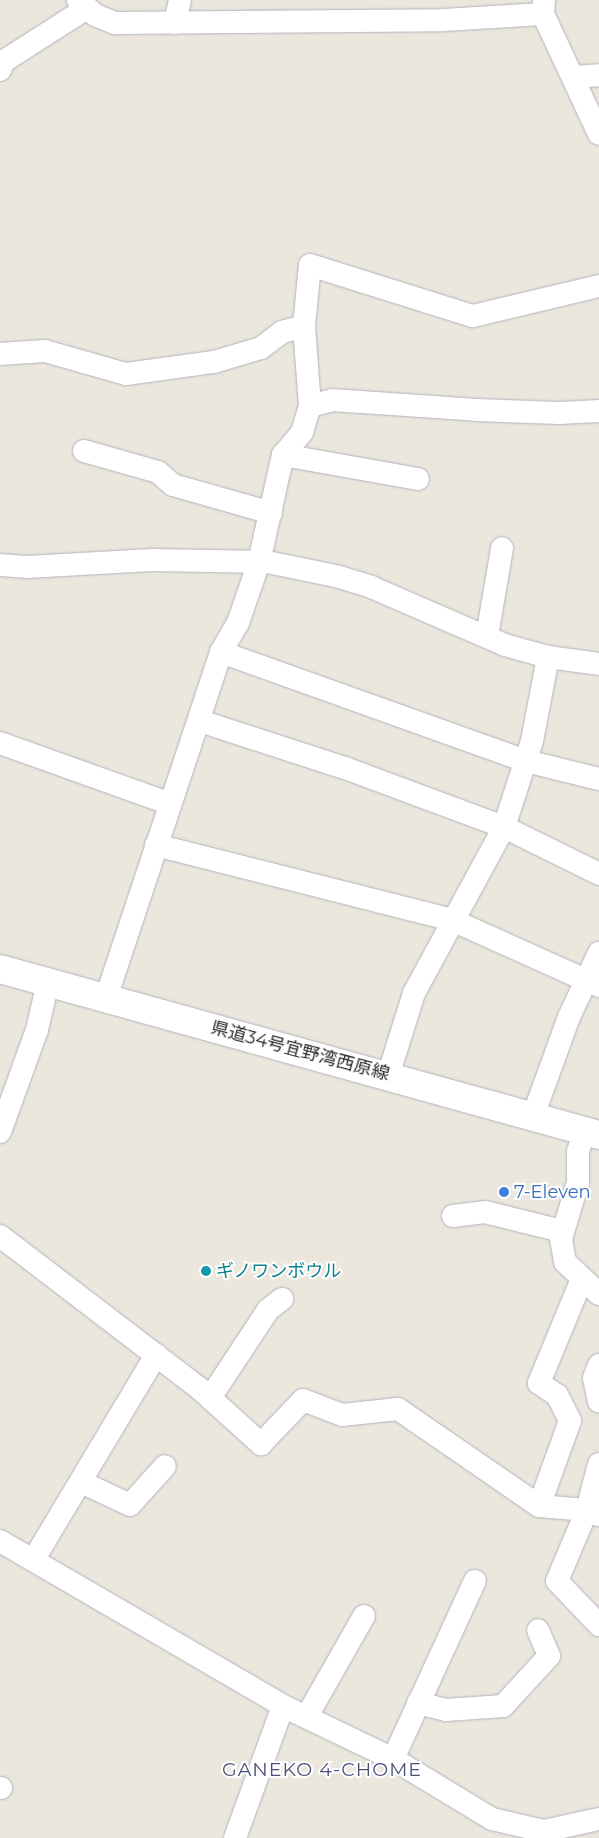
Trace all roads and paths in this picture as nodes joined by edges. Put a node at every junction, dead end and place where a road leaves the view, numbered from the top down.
1 (180, 0) edge
2 (83, 4) edge
3 (544, 7) edge
4 (315, 10) edge
5 (415, 10) edge
6 (174, 23) junction
7 (0, 70) edge
8 (599, 75) edge
9 (573, 77) junction
10 (599, 134) edge
11 (599, 286) edge
12 (304, 326) junction
13 (0, 354) edge
14 (310, 406) junction
15 (599, 411) edge
16 (84, 451) dead end
17 (283, 455) junction
18 (418, 479) dead end
19 (271, 513) junction
20 (502, 548) dead end
21 (259, 562) junction
22 (0, 565) edge
23 (487, 636) junction
24 (222, 652) junction
25 (548, 658) junction
26 (599, 664) edge
27 (200, 721) junction
28 (0, 744) edge
29 (526, 761) junction
30 (599, 779) edge
31 (170, 804) junction
32 (504, 827) junction
33 (156, 846) junction
34 (599, 874) edge
35 (452, 920) junction
36 (599, 953) edge
37 (0, 969) edge
38 (48, 982) junction
39 (592, 983) edge
40 (106, 998) junction
41 (388, 1076) junction
42 (533, 1116) junction
43 (0, 1132) edge
44 (592, 1133) edge
45 (453, 1216) dead end
46 (562, 1231) junction
47 (0, 1236) edge
48 (582, 1279) junction
49 (599, 1294) edge
50 (282, 1299) dead end
51 (156, 1355) junction
52 (599, 1365) edge
53 (210, 1398) junction
54 (599, 1401) edge
55 (599, 1464) edge
56 (165, 1466) dead end
57 (81, 1482) junction
58 (539, 1506) junction
59 (593, 1513) edge
60 (0, 1541) edge
61 (34, 1559) junction
62 (475, 1582) dead end
63 (364, 1616) dead end
64 (599, 1625) edge
65 (538, 1630) dead end
66 (418, 1703) junction
67 (283, 1706) junction
68 (307, 1716) junction
69 (392, 1759) junction
70 (597, 1826) edge
71 (515, 1832) edge
72 (235, 1838) edge

1 - 6 street
2 - 6 street
2 - 7 street
3 - 5 street
3 - 9 street
4 - 5 street
4 - 6 street
8 - 9 street
9 - 10 street
11 - 12 street
12 - 13 street
12 - 14 street
14 - 15 street
14 - 17 street
16 - 19 street
17 - 18 street
17 - 19 street
19 - 21 street
20 - 23 street
21 - 22 street
21 - 23 street
21 - 24 street
23 - 25 street
24 - 27 street
24 - 29 street
25 - 26 street
25 - 29 street
27 - 31 street
27 - 32 street
28 - 31 street
29 - 30 street
29 - 32 street
31 - 33 street
32 - 34 street
32 - 35 street
33 - 35 street
33 - 40 street
35 - 39 street
35 - 41 street
36 - 39 street
37 - 38 main road, 県道34号宜野湾西原線
38 - 40 main road, 県道34号宜野湾西原線
38 - 43 street
39 - 42 street
40 - 41 main road, 県道34号宜野湾西原線
41 - 42 main road, 県道34号宜野湾西原線
42 - 44 main road, 県道34号宜野湾西原線
44 - 46 street
45 - 46 street
46 - 48 street
47 - 51 street
48 - 49 street
48 - 58 street
50 - 53 street
51 - 53 street
51 - 57 street
52 - 54 street
53 - 58 street
55 - 59 street
56 - 57 street
57 - 61 street
58 - 59 street
59 - 64 street
60 - 61 street
61 - 67 street
62 - 66 street
63 - 68 street
65 - 66 street
66 - 69 street
67 - 68 street
67 - 72 street
68 - 69 street
69 - 71 street
70 - 71 street

